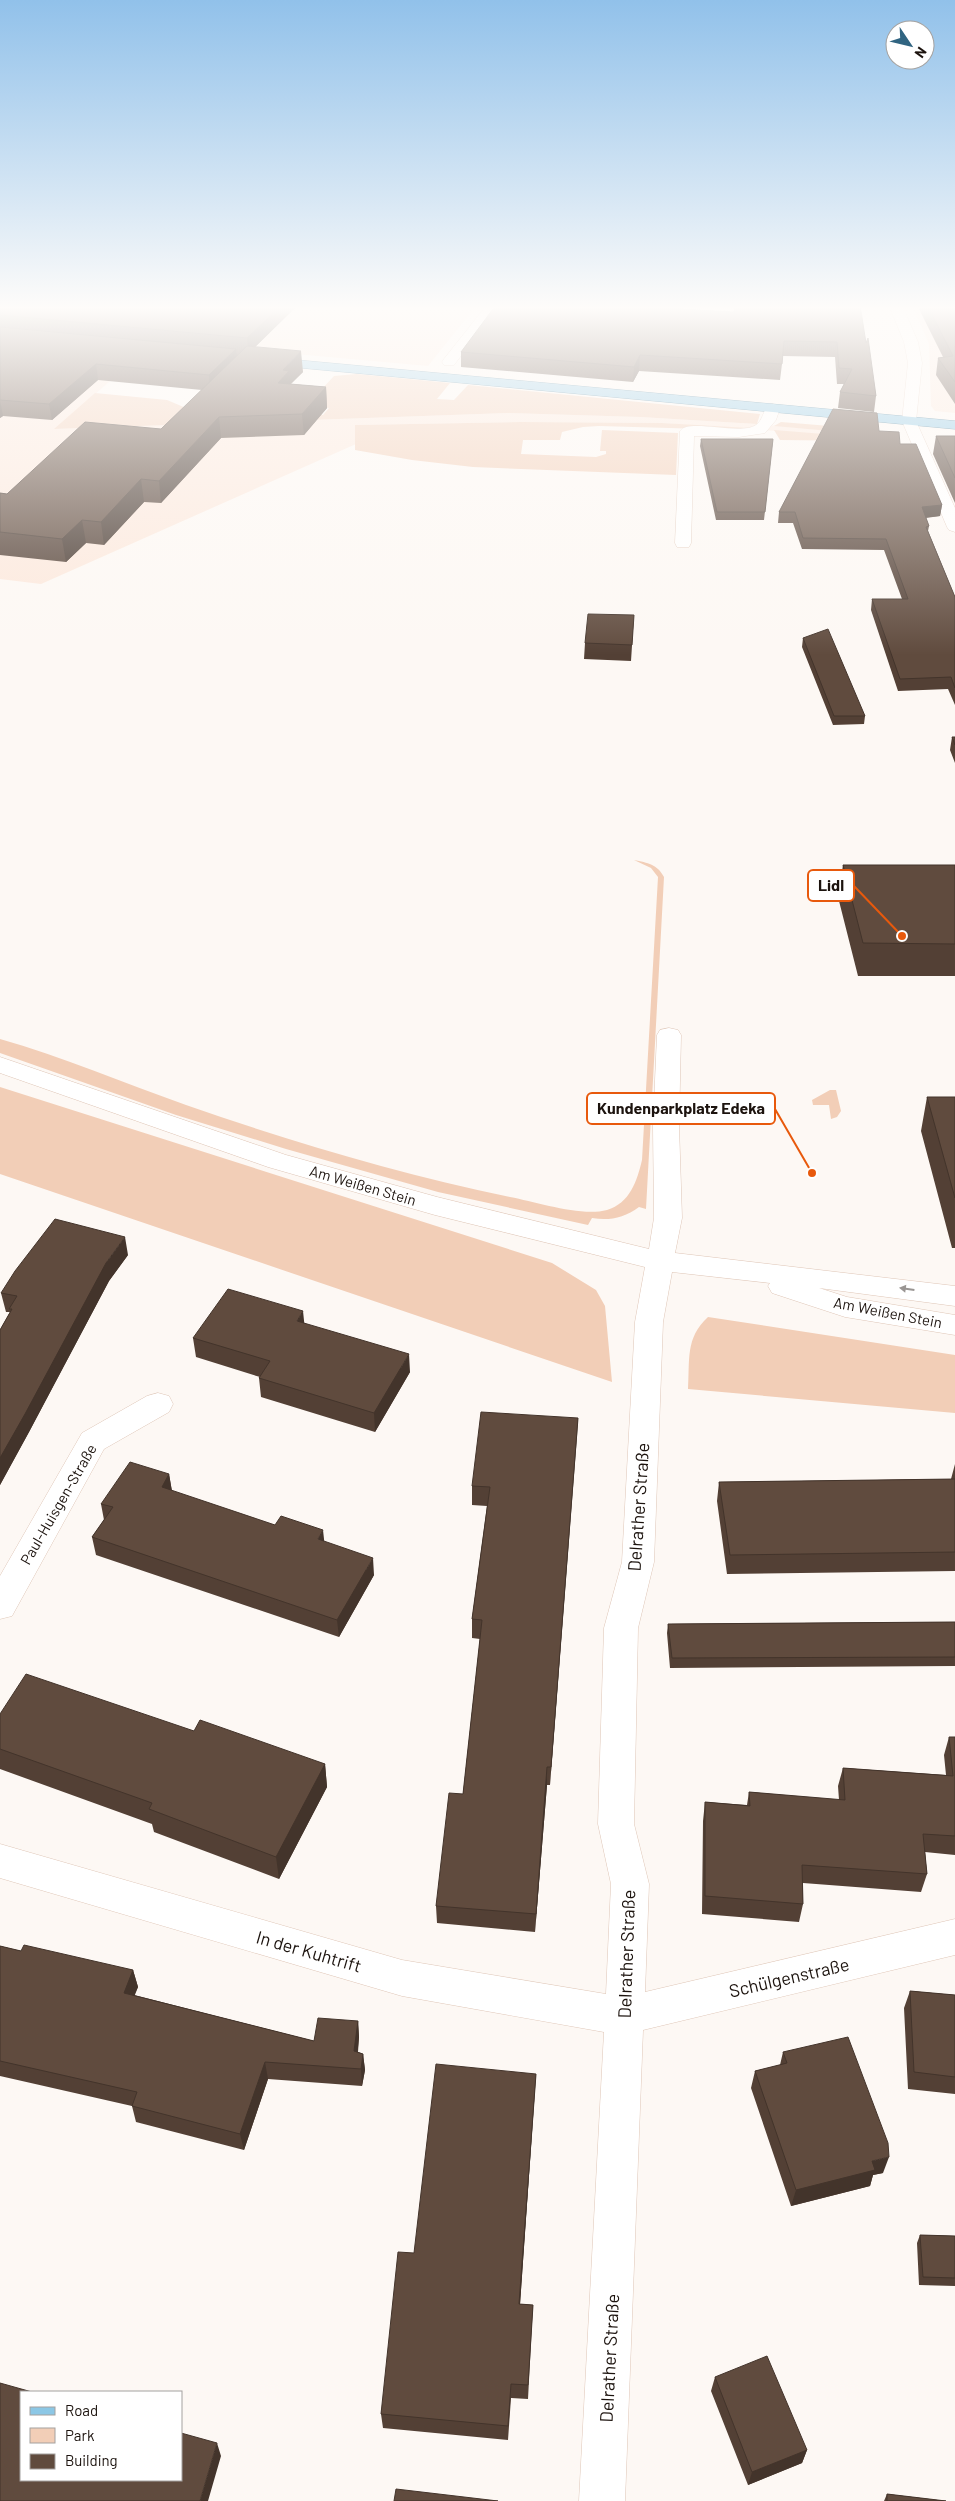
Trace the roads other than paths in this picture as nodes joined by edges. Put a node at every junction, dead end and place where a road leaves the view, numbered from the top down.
1 (909, 421) edge
2 (767, 422) edge
3 (917, 422) edge
4 (955, 425) edge
5 (955, 526) edge
6 (683, 543) dead end
7 (669, 1035) dead end
8 (0, 1065) edge
9 (660, 1261) junction
10 (736, 1271) junction
11 (955, 1296) edge
12 (955, 1325) edge
13 (158, 1404) dead end
14 (0, 1606) edge
15 (0, 1861) edge
16 (955, 1937) edge
17 (624, 2016) junction
18 (602, 2501) edge

1 - 5 street
2 - 6 street
3 - 4 main road
7 - 9 street, Delrather Straße
8 - 9 street, Am Weißen Stein
9 - 10 street, Am Weißen Stein
9 - 17 street, Delrather Straße
11 -> 10 street, Am Weißen Stein
10 - 12 street, Am Weißen Stein
13 - 14 street, Paul-Huisgen-Straße
15 - 17 street, In der Kuhtrift
16 - 17 street, Schülgenstraße
17 - 18 street, Delrather Straße

